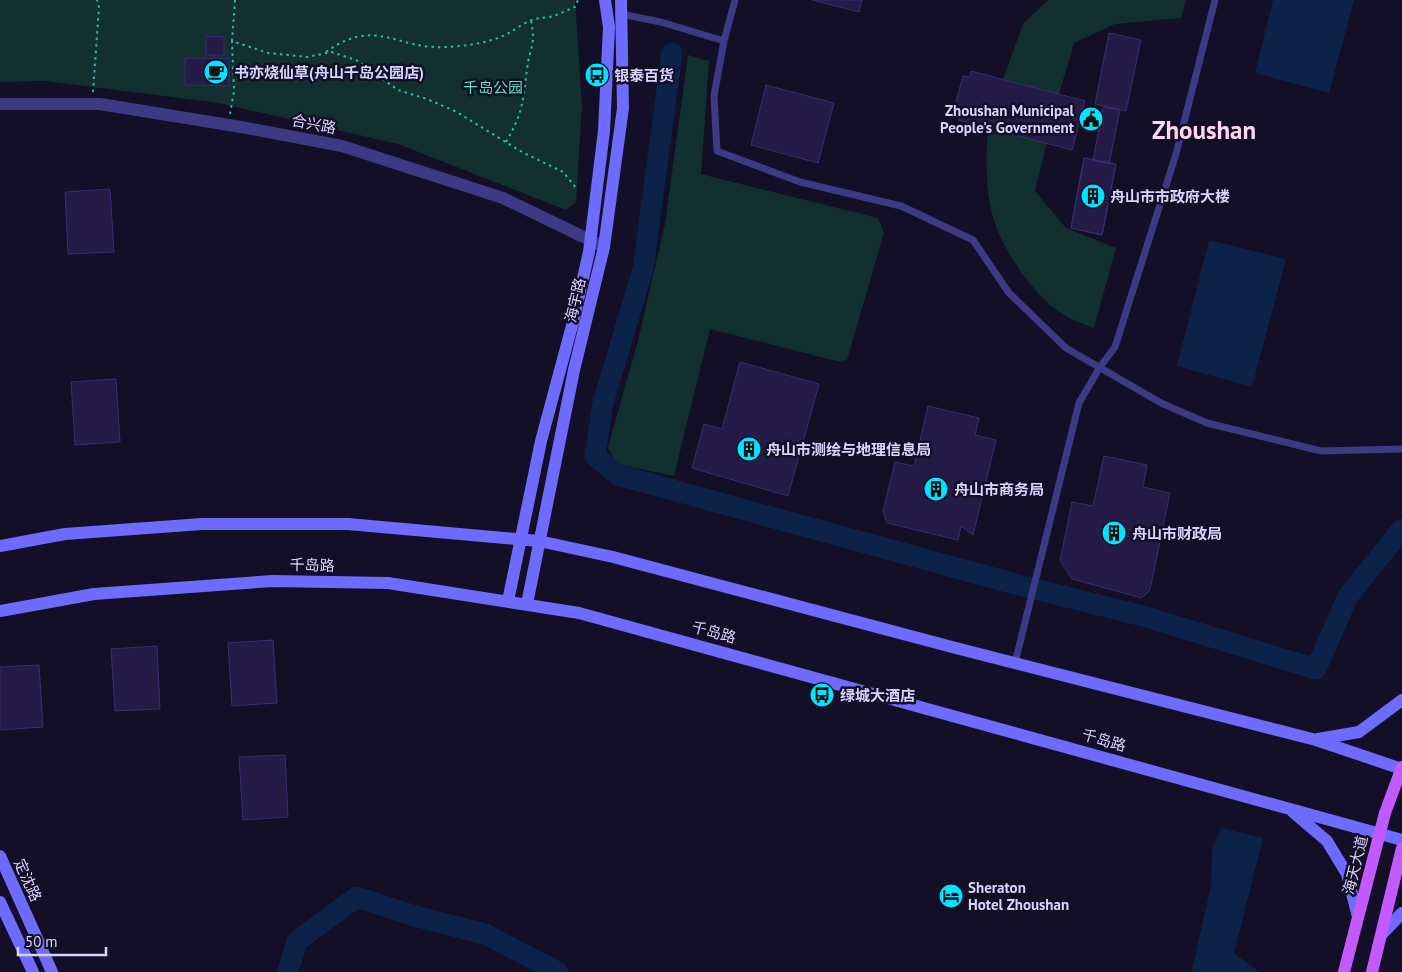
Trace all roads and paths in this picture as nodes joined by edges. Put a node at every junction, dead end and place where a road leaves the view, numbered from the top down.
1 (97, 0) edge
2 (235, 0) edge
3 (578, 0) edge
4 (605, 0) edge
5 (621, 0) edge
6 (735, 0) edge
7 (1215, 0) edge
8 (621, 14) junction
9 (531, 20) junction
10 (724, 41) junction
11 (232, 42) junction
12 (324, 54) junction
13 (0, 104) edge
14 (92, 104) junction
15 (228, 125) junction
16 (506, 142) junction
17 (577, 189) dead end
18 (591, 240) junction
19 (604, 246) junction
20 (1100, 367) junction
21 (1402, 449) edge
22 (521, 539) junction
23 (539, 540) junction
24 (0, 546) edge
25 (508, 601) junction
26 (527, 604) junction
27 (0, 610) edge
28 (1015, 663) junction
29 (1402, 700) edge
30 (1316, 740) junction
31 (1402, 768) edge
32 (1290, 809) junction
33 (1380, 834) junction
34 (1402, 840) edge
35 (1402, 848) edge
36 (0, 856) edge
37 (0, 902) edge
38 (1402, 913) edge
39 (1358, 917) junction
40 (1382, 934) junction
41 (33, 972) edge
42 (52, 972) edge
43 (1344, 972) edge
44 (1372, 972) edge

1 - 14 path
2 - 11 path
3 - 9 path
4 - 18 street, 海宇路
5 - 8 street, 海宇路
6 - 10 lane
7 - 20 lane
8 - 10 lane
8 - 19 street, 海宇路
9 - 12 path
9 - 16 path
10 - 20 lane
11 - 12 path
11 - 15 path
12 - 16 path
13 - 14 street, 合兴路
14 - 15 street, 合兴路
15 - 18 street, 合兴路
16 - 17 path
18 - 19 street, 合兴路
18 - 22 street, 海宇路
19 - 23 street, 海宇路
20 - 21 lane
20 - 28 lane
22 - 23 street
22 - 24 street
22 - 25 street, 海宇路
23 - 26 street, 海宇路
23 - 28 street
25 - 26 street, 千岛路
25 - 27 street, 千岛路
26 - 32 street, 千岛路
28 - 30 street
29 - 30 street
30 - 31 street
31 - 33 main road, 海天大道
32 - 33 street, 千岛路
32 - 39 street
33 - 34 street, 千岛路
33 - 39 main road, 海天大道
35 - 40 main road
36 - 42 street, 定沈路
37 - 41 street
38 - 40 street
39 - 43 main road, 海天大道
40 - 44 main road

